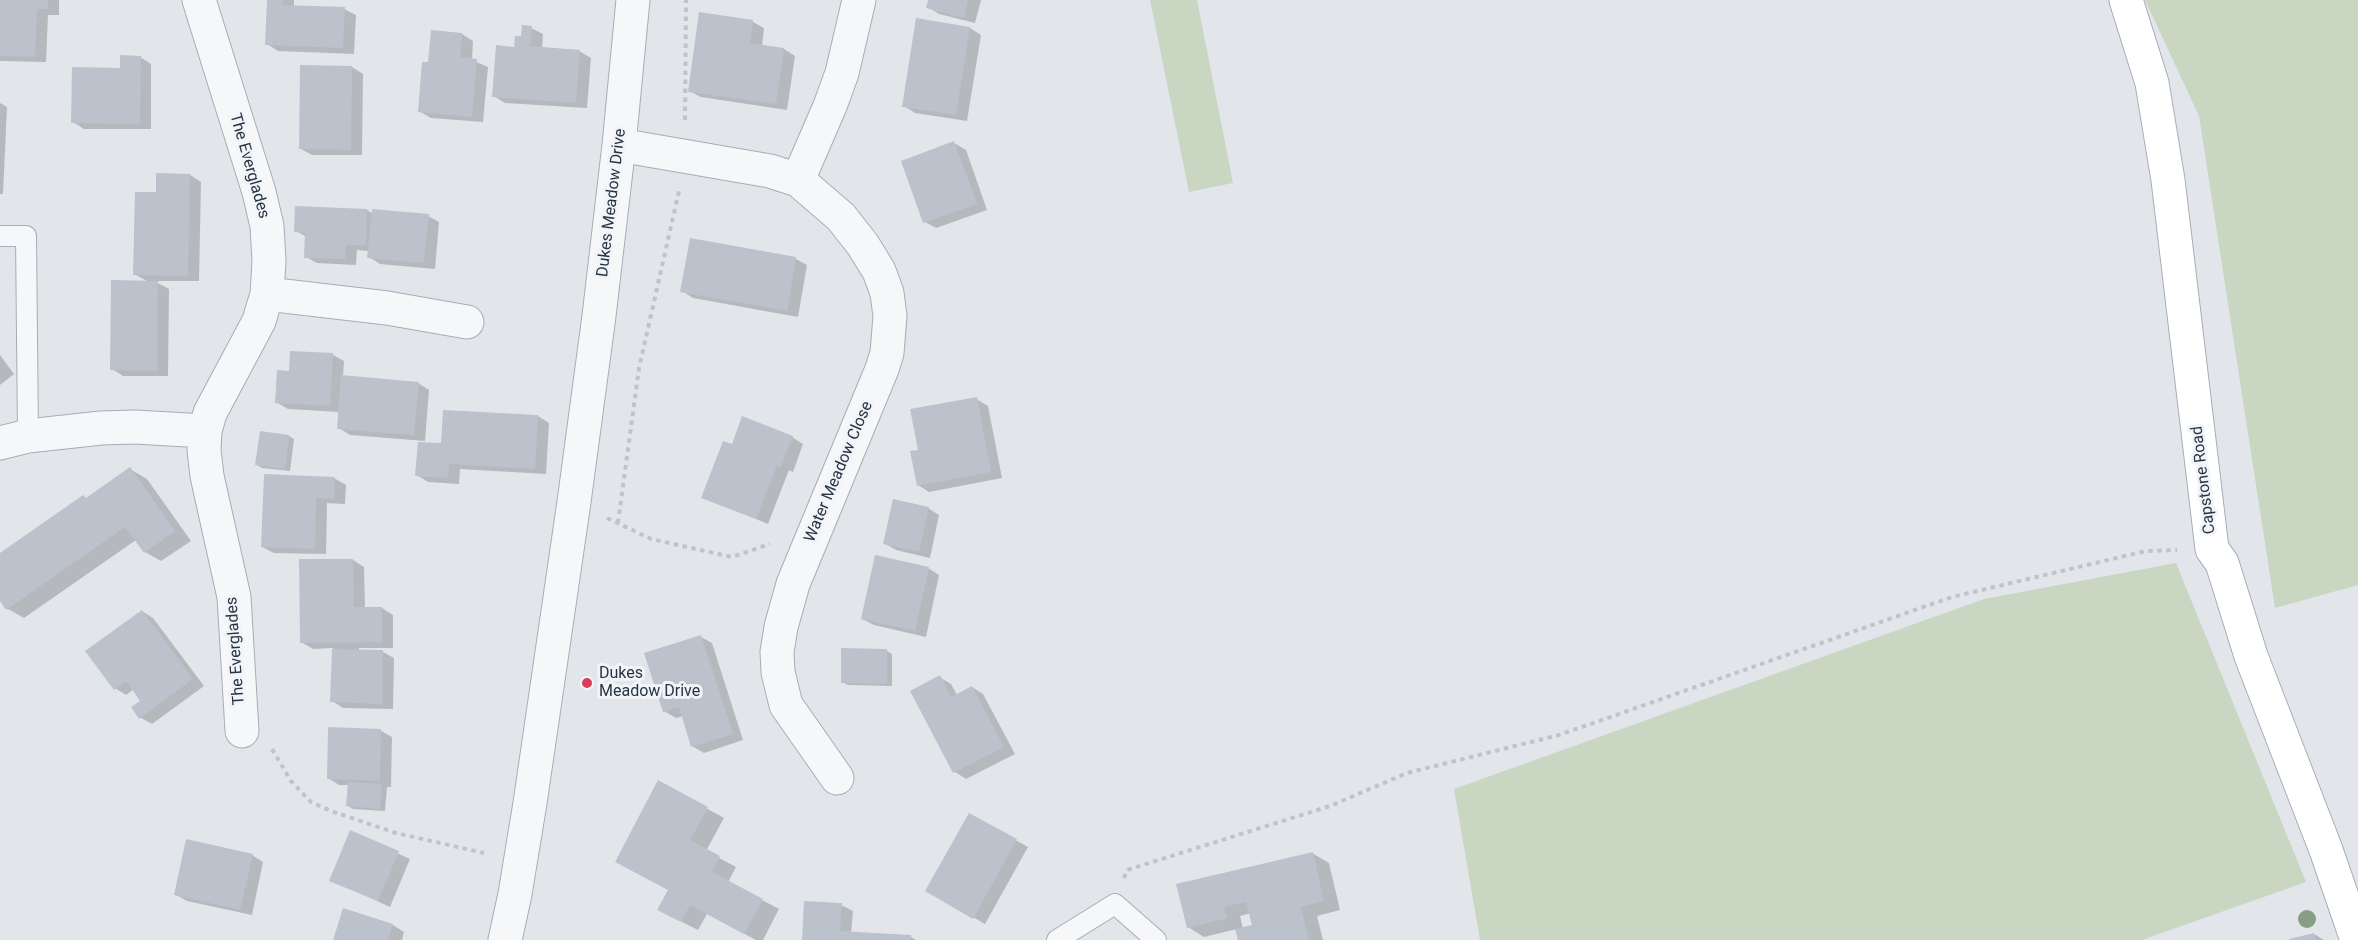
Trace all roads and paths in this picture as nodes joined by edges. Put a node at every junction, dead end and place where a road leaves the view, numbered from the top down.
1 (199, 0) edge
2 (633, 0) edge
3 (686, 0) edge
4 (859, 0) edge
5 (2127, 0) edge
6 (619, 145) junction
7 (684, 156) junction
8 (798, 180) junction
9 (0, 236) edge
10 (267, 294) junction
11 (467, 322) dead end
12 (205, 431) junction
13 (14, 439) edge
14 (574, 502) junction
15 (618, 523) junction
16 (815, 529) junction
17 (2212, 549) junction
18 (242, 731) joint
19 (837, 778) dead end
20 (520, 861) junction
21 (1115, 904) junction
22 (504, 940) edge
23 (1057, 940) edge
24 (1156, 940) edge
25 (2357, 940) edge

1 - 10 street, The Everglades
2 - 6 street, Dukes Meadow Drive
3 - 7 path
4 - 8 street
5 - 17 street, Capstone Road
6 - 7 street, Water Meadow Close
6 - 14 street, Dukes Meadow Drive
7 - 8 street, Water Meadow Close
7 - 15 path
8 - 16 street, Water Meadow Close
9 - 13 lane
10 - 11 street
10 - 12 street, The Everglades
12 - 13 street
12 - 18 street, The Everglades
14 - 15 path
14 - 20 street, Dukes Meadow Drive
15 - 16 path
16 - 19 street, Water Meadow Close
17 - 21 path
17 - 25 street, Capstone Road
18 - 20 path
20 - 22 street, Dukes Meadow Drive
21 - 23 lane
21 - 24 lane

